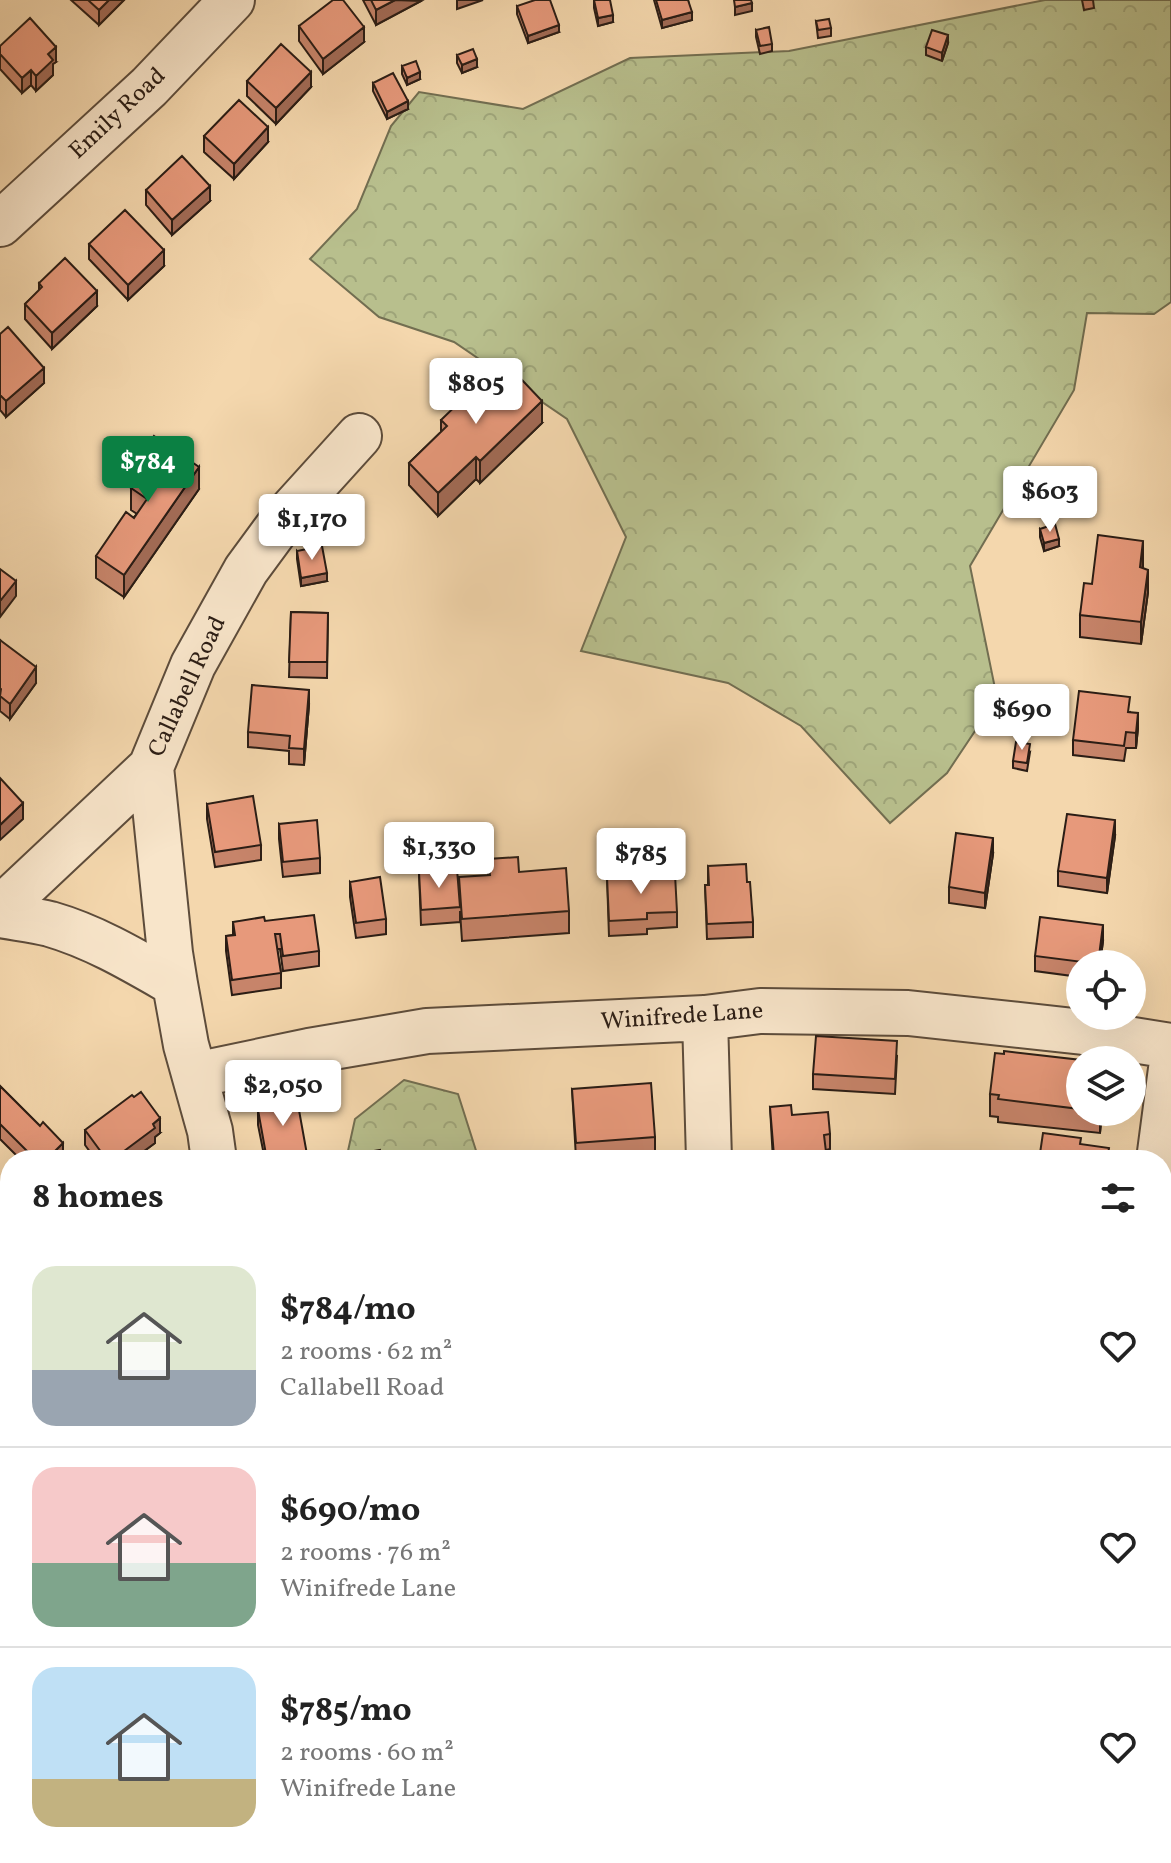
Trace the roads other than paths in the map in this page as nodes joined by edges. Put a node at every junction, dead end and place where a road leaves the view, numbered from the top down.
1 (232, 0) edge
2 (0, 224) edge
3 (359, 436) dead end
4 (151, 767) junction
5 (0, 909) edge
6 (0, 915) edge
7 (175, 984) junction
8 (705, 1018) junction
9 (1171, 1046) edge
10 (1171, 1069) edge
11 (195, 1075) junction
12 (213, 1150) edge
13 (709, 1150) edge
14 (1160, 1150) edge

1 - 2 street, Emily Road
3 - 4 street, Callabell Road
4 - 5 street
4 - 7 street, Callabell Road
6 - 7 street
7 - 11 street, Callabell Road
8 - 9 street, Winifrede Lane
8 - 11 street, Winifrede Lane
8 - 13 street
10 - 14 street
11 - 12 street, Callabell Road

